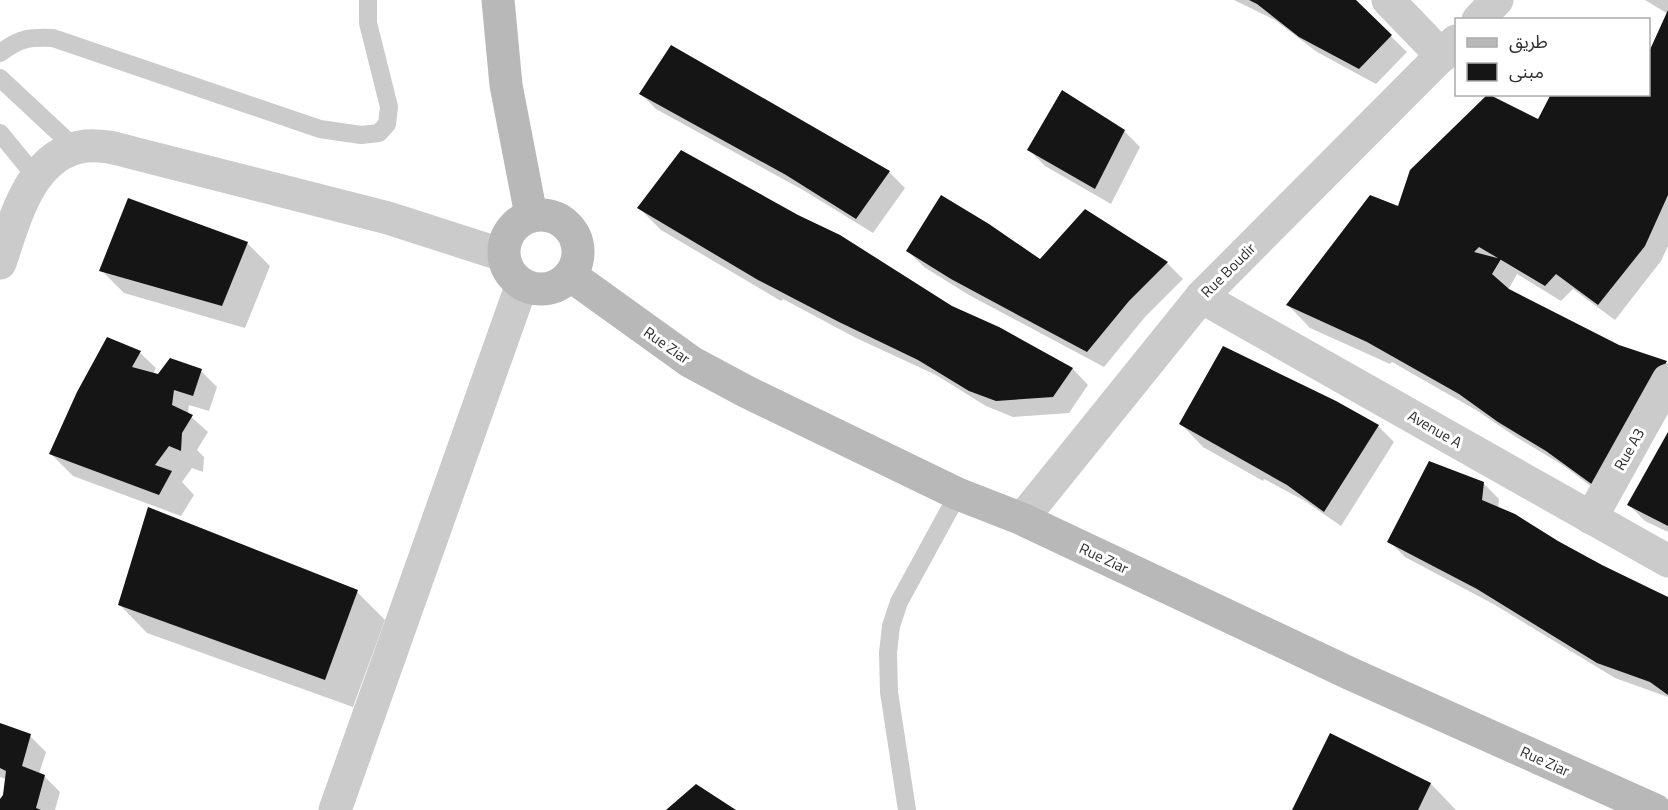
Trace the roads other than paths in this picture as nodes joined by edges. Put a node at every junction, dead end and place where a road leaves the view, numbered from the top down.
1 (368, 0) edge
2 (498, 0) edge
3 (1388, 0) edge
4 (1497, 0) edge
5 (1480, 18) edge
6 (1449, 48) edge
7 (0, 53) edge
8 (0, 78) edge
9 (0, 133) edge
10 (75, 148) junction
11 (36, 177) junction
12 (531, 215) junction
13 (503, 255) junction
14 (0, 262) edge
15 (570, 275) junction
16 (522, 284) junction
17 (1202, 297) junction
18 (1668, 380) edge
19 (958, 494) junction
20 (1591, 518) junction
21 (1022, 519) junction
22 (1668, 561) edge
23 (335, 810) edge
24 (908, 810) edge
25 (1655, 810) edge

1 - 7 lane
2 - 12 main road
3 - 6 street
4 - 5 street
6 - 17 street, Rue Boudir
8 - 10 lane
9 - 11 lane
10 - 11 street
10 - 13 street
11 - 14 street
12 - 13 main road
12 - 15 main road
13 - 16 main road
15 - 16 main road
15 - 19 main road, Rue Ziar
16 - 23 street
17 - 20 street, Avenue A
17 - 21 street, Rue Boudir
18 - 20 street, Rue A3
19 - 21 main road, Rue Ziar
19 - 24 lane
20 - 22 street, Avenue A
21 - 25 main road, Rue Ziar

